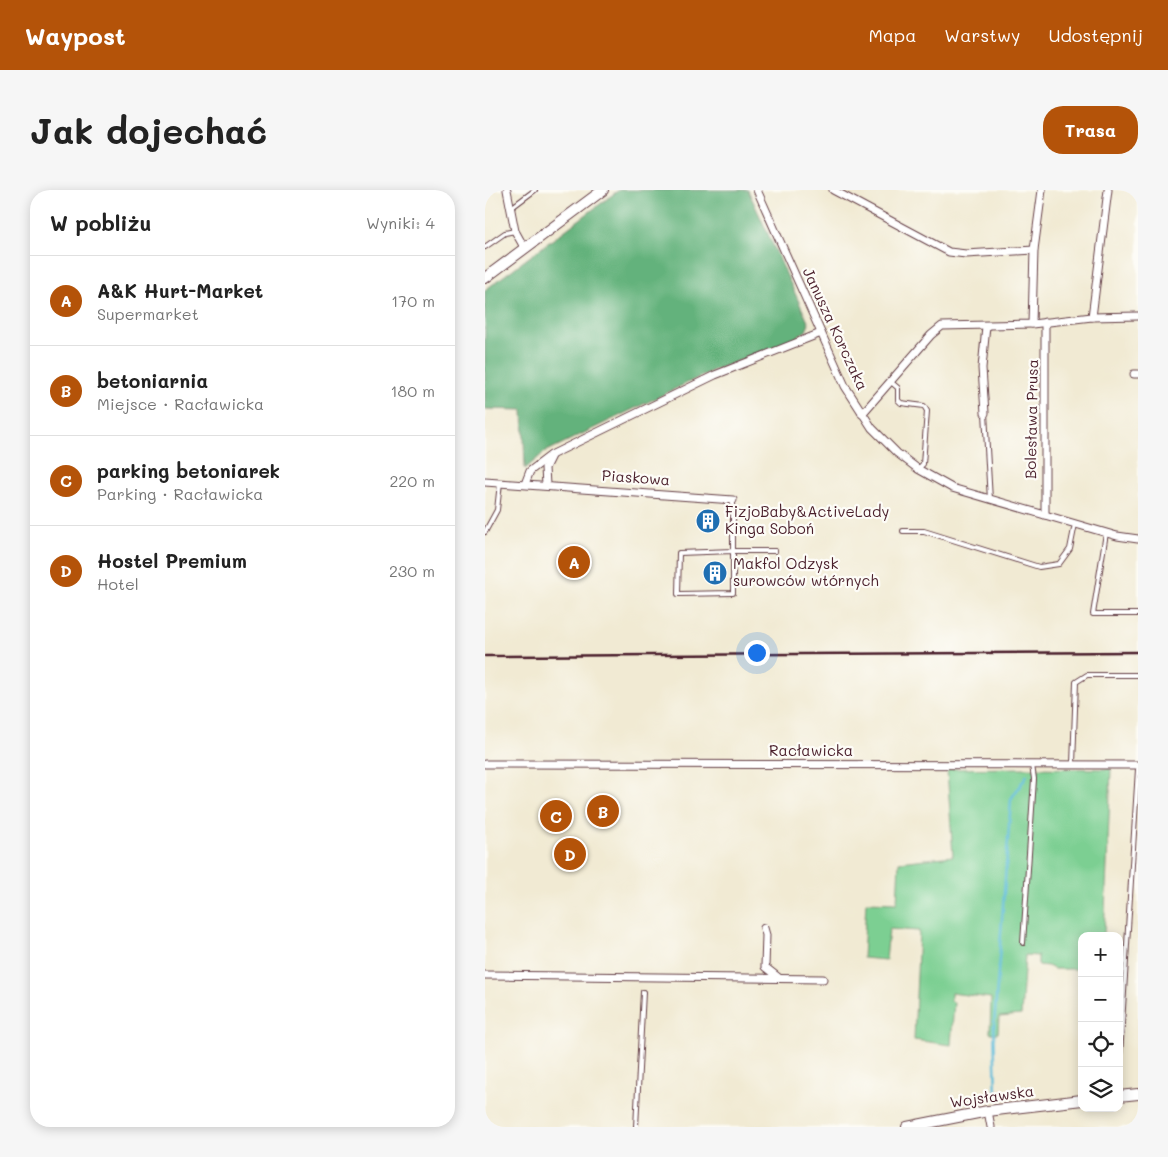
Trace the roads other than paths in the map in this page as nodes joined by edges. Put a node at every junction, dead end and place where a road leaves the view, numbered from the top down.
1 (507, 190) edge
2 (535, 190) edge
3 (603, 190) edge
4 (757, 190) edge
5 (833, 190) edge
6 (1041, 190) edge
7 (1108, 190) edge
8 (511, 208) junction
9 (515, 231) junction
10 (485, 247) edge
11 (525, 249) junction
12 (1034, 250) junction
13 (485, 278) edge
14 (1138, 316) edge
15 (1093, 317) junction
16 (1045, 322) junction
17 (1032, 324) junction
18 (986, 326) junction
19 (821, 333) junction
20 (891, 382) junction
21 (985, 413) joint
22 (862, 414) junction
23 (551, 455) junction
24 (918, 469) junction
25 (485, 482) edge
26 (499, 483) junction
27 (525, 484) junction
28 (546, 485) junction
29 (733, 500) joint
30 (990, 500) junction
31 (1045, 515) junction
32 (1075, 524) junction
33 (903, 531) dead end
34 (485, 532) edge
35 (1106, 533) junction
36 (1138, 539) edge
37 (733, 551) junction
38 (775, 551) dead end
39 (1138, 614) edge
40 (1138, 676) edge
41 (485, 764) edge
42 (1073, 764) junction
43 (1032, 765) junction
44 (1138, 765) edge
45 (1138, 769) edge
46 (764, 928) dead end
47 (1023, 943) dead end
48 (485, 975) edge
49 (779, 978) junction
50 (823, 979) dead end
51 (643, 992) dead end
52 (1119, 1067) edge
53 (1138, 1094) edge
54 (1123, 1096) edge
55 (1078, 1100) edge
56 (988, 1111) junction
57 (937, 1124) edge
58 (636, 1127) edge
59 (907, 1127) edge
60 (991, 1127) edge

1 - 8 street
2 - 8 lane
3 - 11 street
4 - 19 street, Janusza Korczaka
5 - 12 street
6 - 12 street
7 - 15 street
8 - 9 street
9 - 10 lane
9 - 11 street
11 - 13 street
12 - 17 street
14 - 15 street
15 - 16 street
16 - 17 street
16 - 31 street, Bolesława Prusa
17 - 18 street
18 - 20 street
18 - 21 street
19 - 22 street, Janusza Korczaka
19 - 23 street
20 - 22 street
20 - 24 lane
21 - 30 lane
22 - 24 street, Janusza Korczaka
23 - 27 street
23 - 28 street
24 - 30 street, Janusza Korczaka
25 - 26 street, Piaskowa
26 - 27 street, Piaskowa
26 - 34 lane
27 - 28 street, Piaskowa
28 - 29 street, Piaskowa
29 - 37 lane, Piaskowa
30 - 31 street, Janusza Korczaka
31 - 32 street, Janusza Korczaka
32 - 33 lane
32 - 35 street, Janusza Korczaka
35 - 36 street, Janusza Korczaka
35 - 39 lane
37 - 37 lane, Piaskowa
37 - 38 lane, Piaskowa
40 - 42 lane
41 - 43 street, Racławicka
42 - 43 street, Racławicka
42 - 44 street, Racławicka
43 - 47 lane
45 - 52 lane
46 - 49 street
48 - 49 street
49 - 50 street
51 - 58 lane
53 - 54 street
55 - 56 street, Wojsławska
56 - 57 street, Wojsławska
56 - 60 street
57 - 59 street, Wojsławska

